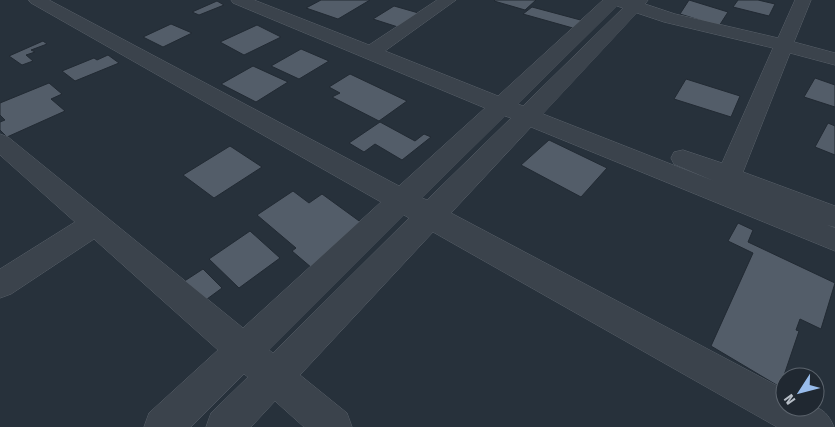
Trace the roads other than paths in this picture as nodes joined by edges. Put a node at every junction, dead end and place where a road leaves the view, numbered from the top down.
1 (37, 0) edge
2 (239, 0) edge
3 (448, 0) edge
4 (803, 0) edge
5 (626, 1) edge
6 (277, 3) edge
7 (784, 44) junction
8 (376, 47) junction
9 (835, 58) edge
10 (508, 99) junction
11 (533, 109) junction
12 (0, 142) edge
13 (725, 185) junction
14 (402, 200) junction
15 (430, 216) junction
16 (835, 218) edge
17 (95, 224) junction
18 (835, 240) edge
19 (0, 285) edge
20 (243, 351) junction
21 (274, 377) junction
22 (163, 427) edge
23 (226, 427) edge
24 (333, 427) edge
25 (815, 427) edge

1 - 14 street
2 - 6 street
3 - 8 street
4 - 7 street
5 - 7 street
5 - 10 street
5 - 11 street
6 - 8 street
7 - 9 street
7 - 13 street
8 - 10 street
10 - 11 street
10 - 14 street
11 - 13 street
11 - 15 street
12 - 17 street
13 - 16 street
13 - 18 street
14 - 15 street
14 - 20 street
15 - 21 street
15 - 25 street
17 - 19 street
17 - 20 street
20 - 21 street
20 - 22 street
21 - 23 street
21 - 24 street

